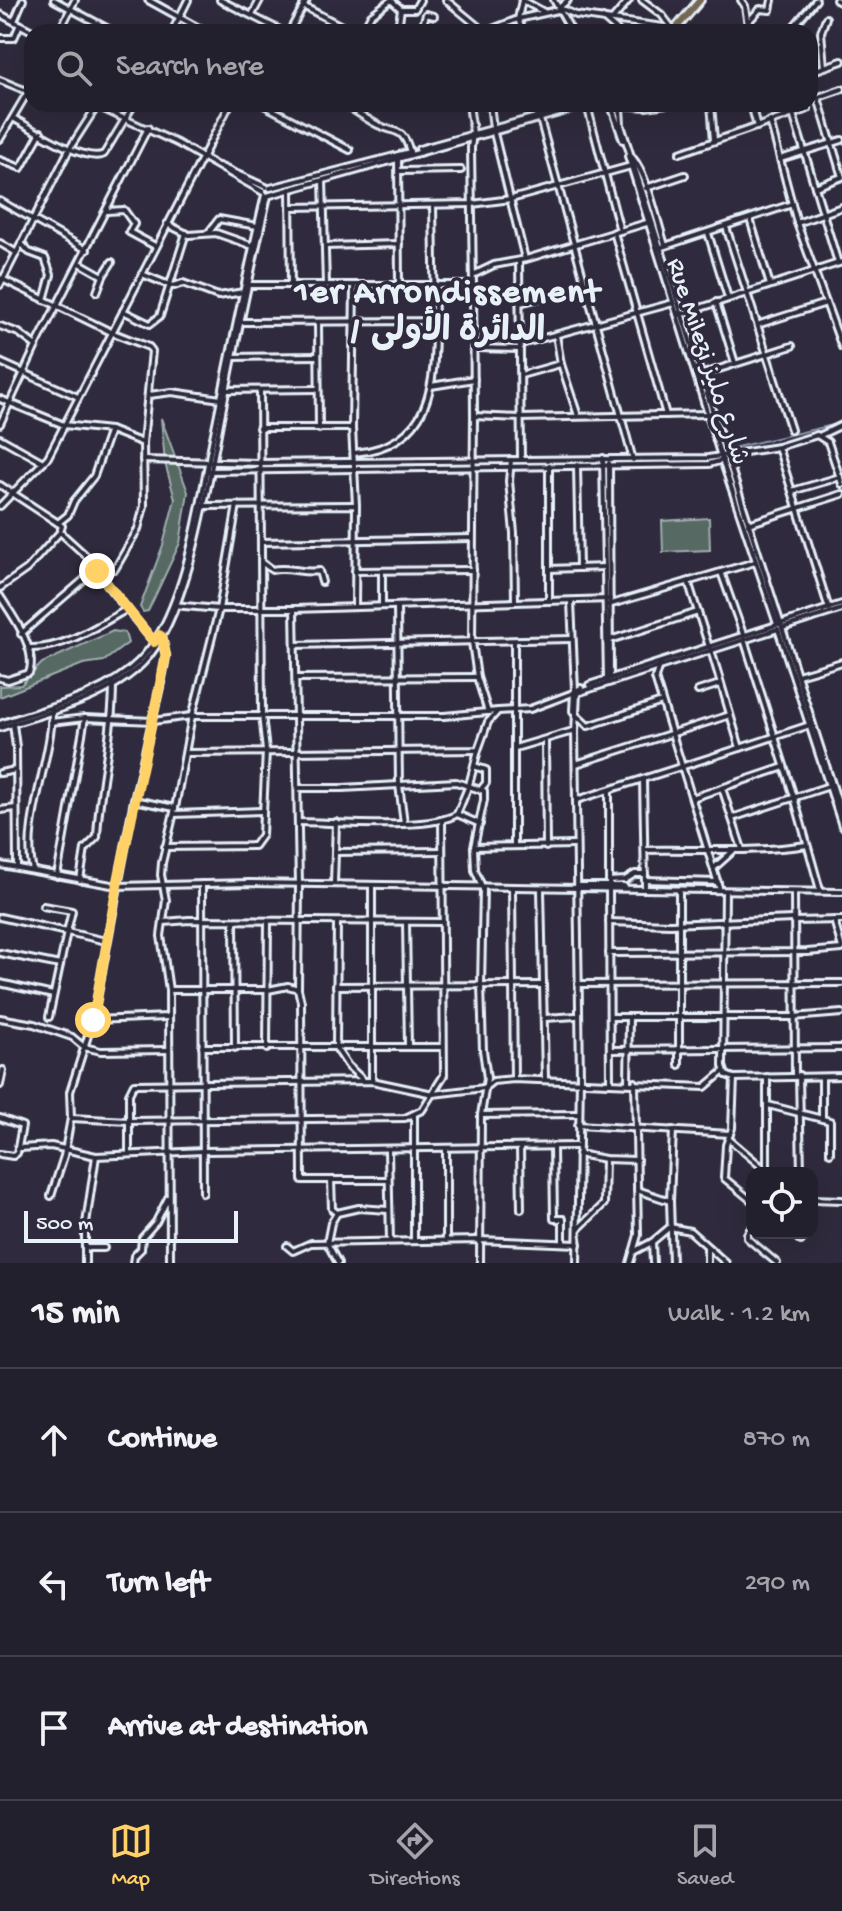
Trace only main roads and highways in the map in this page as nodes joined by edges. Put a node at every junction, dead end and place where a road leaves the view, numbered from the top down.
1 (698, 1) edge
2 (680, 24) edge

1 - 2 main road

